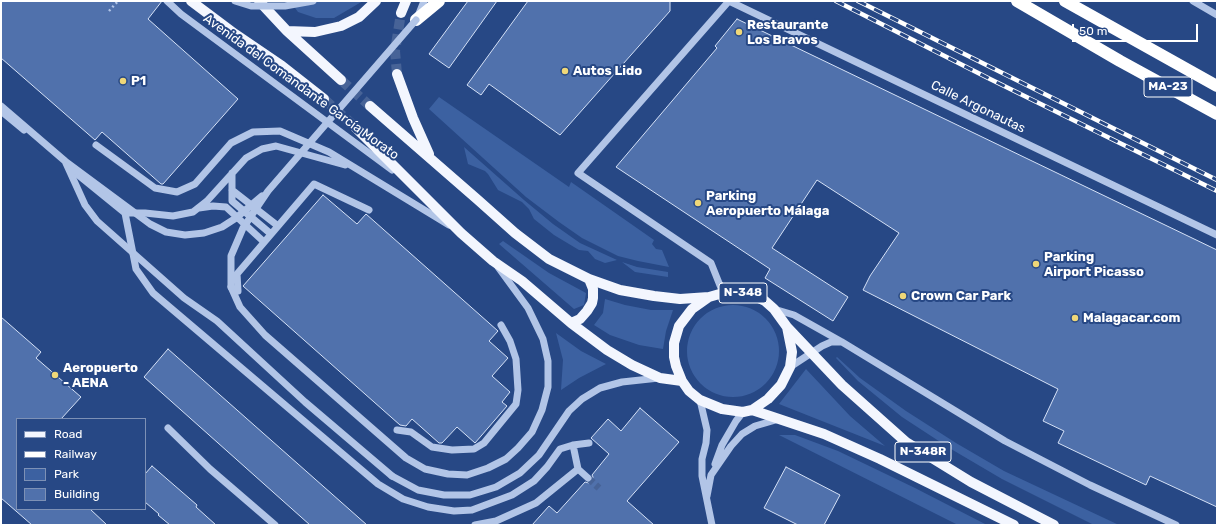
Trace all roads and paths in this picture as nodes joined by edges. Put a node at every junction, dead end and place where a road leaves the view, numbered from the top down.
1 (118, 1) edge
2 (167, 1) edge
3 (191, 1) edge
4 (235, 1) edge
5 (259, 1) edge
6 (313, 1) edge
7 (376, 1) edge
8 (406, 1) edge
9 (424, 1) edge
10 (439, 1) edge
11 (729, 1) edge
12 (1017, 1) edge
13 (1065, 1) edge
14 (1193, 1) edge
15 (110, 11) dead end
16 (401, 12) tunnel mouth
17 (1217, 15) edge
18 (416, 20) junction
19 (287, 31) junction
20 (397, 74) tunnel mouth
21 (341, 80) tunnel mouth
22 (1217, 86) edge
23 (324, 99) tunnel mouth
24 (1, 106) edge
25 (370, 106) tunnel mouth
26 (1, 111) edge
27 (1217, 114) edge
28 (353, 125) tunnel mouth
29 (96, 145) dead end
30 (430, 158) junction
31 (65, 161) junction
32 (350, 166) junction
33 (232, 173) junction
34 (232, 190) junction
35 (268, 191) junction
36 (422, 192) junction
37 (198, 208) junction
38 (369, 210) dead end
39 (125, 213) junction
40 (278, 226) junction
41 (461, 233) junction
42 (271, 234) junction
43 (1217, 235) edge
44 (264, 242) junction
45 (493, 261) junction
46 (589, 279) junction
47 (238, 291) dead end
48 (723, 293) junction
49 (710, 297) junction
50 (774, 309) junction
51 (571, 323) junction
52 (501, 325) dead end
53 (787, 327) junction
54 (842, 342) junction
55 (811, 353) junction
56 (790, 367) junction
57 (660, 378) junction
58 (682, 381) junction
59 (700, 400) junction
60 (748, 411) junction
61 (779, 419) junction
62 (168, 428) dead end
63 (396, 430) dead end
64 (589, 443) dead end
65 (573, 445) junction
66 (578, 469) junction
67 (711, 475) junction
68 (588, 478) tunnel mouth
69 (707, 500) junction
70 (275, 525) edge
71 (475, 525) edge
72 (712, 525) edge
73 (1014, 525) edge
74 (1054, 525) edge
75 (1176, 525) edge

1 - 15 path
2 - 36 street, Avenida del Comandante García Morato
3 - 23 main road, Avenida del Comandante García Morato
4 - 6 street, bridge
5 - 19 main road
7 - 19 main road
8 - 16 main road
9 - 18 street
10 - 18 highway
11 - 43 street, Calle Argonautas
11 - 48 street
12 - 27 highway, MA-23
13 - 22 highway, MA-23
14 - 17 street
18 - 35 street, bridge
19 - 21 main road
20 - 30 main road
24 - 31 street, bridge
25 - 30 main road, Avenida del Comandante García Morato
26 - 39 street
28 - 36 main road, Avenida del Comandante García Morato
29 - 32 street
30 - 46 main road, Avenida del Comandante García Morato
31 - 35 street, bridge
31 - 57 street, bridge
32 - 33 street
32 - 41 street
33 - 34 street
33 - 37 street
34 - 40 street
34 - 42 street
35 - 45 street, bridge
36 - 41 main road, Avenida del Comandante García Morato
37 - 39 street
37 - 44 street
38 - 40 street
39 - 65 street
40 - 42 street
41 - 45 main road, Avenida del Comandante García Morato
42 - 44 street
44 - 47 street
45 - 51 main road, Avenida del Comandante García Morato
46 - 49 main road, Avenida del Comandante García Morato
46 - 51 main road
48 - 49 main road, N-348
48 - 50 main road, N-348
49 - 58 main road, N-348R
50 - 53 main road, N-348
50 - 54 street
51 - 57 main road, Avenida del Comandante García Morato
52 - 63 street
53 - 55 main road
53 - 56 main road, N-348
54 - 55 street
54 - 75 street
55 - 56 street
55 - 74 main road, N-348R
56 - 60 main road, N-348
57 - 58 main road, Avenida del Comandante García Morato
58 - 59 main road, N-348R
59 - 60 main road, N-348R
59 - 69 street
60 - 61 main road, N-348R
60 - 67 street
61 - 67 street
61 - 73 main road, N-348R
62 - 70 street
64 - 65 street
65 - 66 street
66 - 68 street
66 - 71 street
67 - 69 street
69 - 72 street

